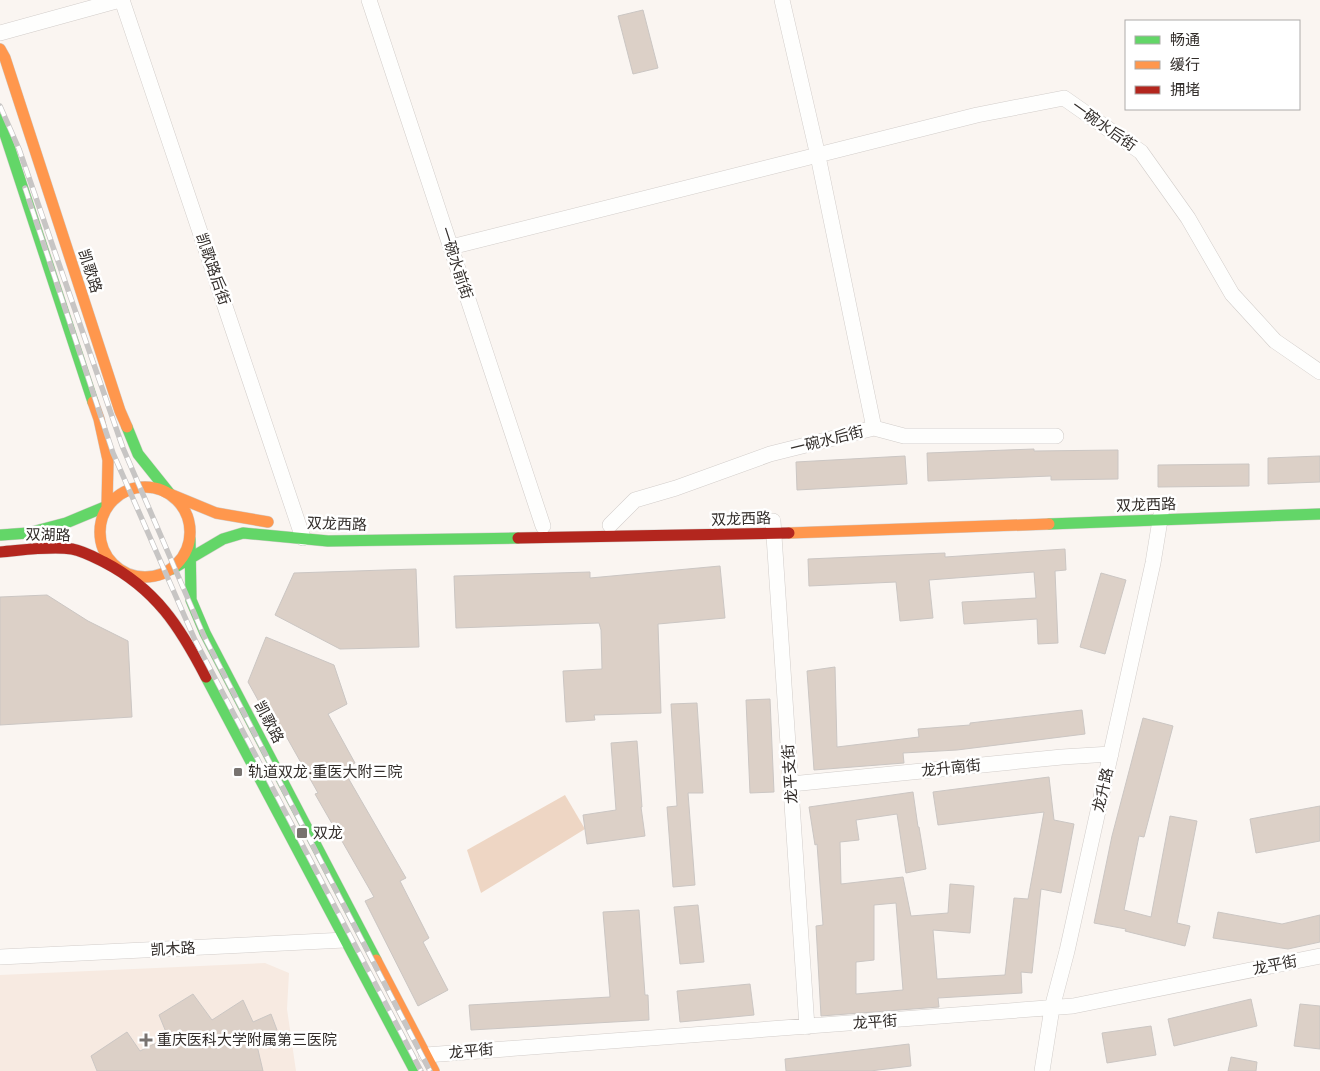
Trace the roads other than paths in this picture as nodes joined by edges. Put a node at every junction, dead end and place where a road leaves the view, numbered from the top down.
1 (121, 0) edge
2 (369, 0) edge
3 (782, 0) edge
4 (0, 33) edge
5 (0, 49) edge
6 (0, 119) edge
7 (818, 156) junction
8 (451, 248) junction
9 (1320, 372) edge
10 (874, 428) junction
11 (1056, 436) dead end
12 (170, 494) junction
13 (108, 506) junction
14 (1162, 511) junction
15 (1320, 514) edge
16 (709, 523) dead end
17 (729, 523) dead end
18 (630, 524) dead end
19 (774, 524) junction
20 (605, 525) joint
21 (513, 526) dead end
22 (543, 526) dead end
23 (416, 528) dead end
24 (304, 531) junction
25 (0, 535) edge
26 (190, 539) junction
27 (0, 552) edge
28 (190, 558) junction
29 (172, 569) junction
30 (122, 570) junction
31 (1111, 754) junction
32 (791, 784) junction
33 (345, 940) junction
34 (1320, 956) edge
35 (0, 957) edge
36 (1052, 1008) junction
37 (807, 1027) junction
38 (426, 1055) junction
39 (415, 1071) edge
40 (434, 1071) edge
41 (1042, 1071) edge

1 - 4 street
1 - 24 street, 凯歌路后街
2 - 8 street, 一碗水前街
3 - 7 street, 一碗水后街
5 - 12 main road, 凯歌路
6 - 13 main road
7 - 8 street, 一碗水后街
7 - 9 street, 一碗水后街
7 - 10 street, 一碗水后街
8 - 22 street, 一碗水前街
10 - 11 street
10 - 20 street, 一碗水后街
12 - 13 main road
12 - 24 main road, 双龙西路
12 - 26 main road
13 - 25 main road, 双湖路
13 - 30 main road
14 - 15 main road, 双龙西路
14 - 19 main road, 双龙西路
14 - 31 street, 龙升路
16 - 17 main road, 双龙西路
18 - 20 main road
19 - 24 main road, 双龙西路
19 - 32 street, 龙平支街
21 - 23 main road
24 - 28 main road, 双龙西路
26 - 28 main road, 凯歌路
26 - 29 main road
27 - 30 main road, 双湖路
28 - 29 main road, 双龙西路
28 - 38 main road, 凯歌路
29 - 30 main road
30 - 33 main road
31 - 32 street, 龙升南街
31 - 36 street, 龙升路
32 - 37 street, 龙平支街
33 - 35 street, 凯木路
33 - 39 main road
34 - 36 street, 龙平街
36 - 37 street, 龙平街
36 - 41 street, 龙升路
37 - 38 street, 龙平街
38 - 40 main road, 凯歌路

